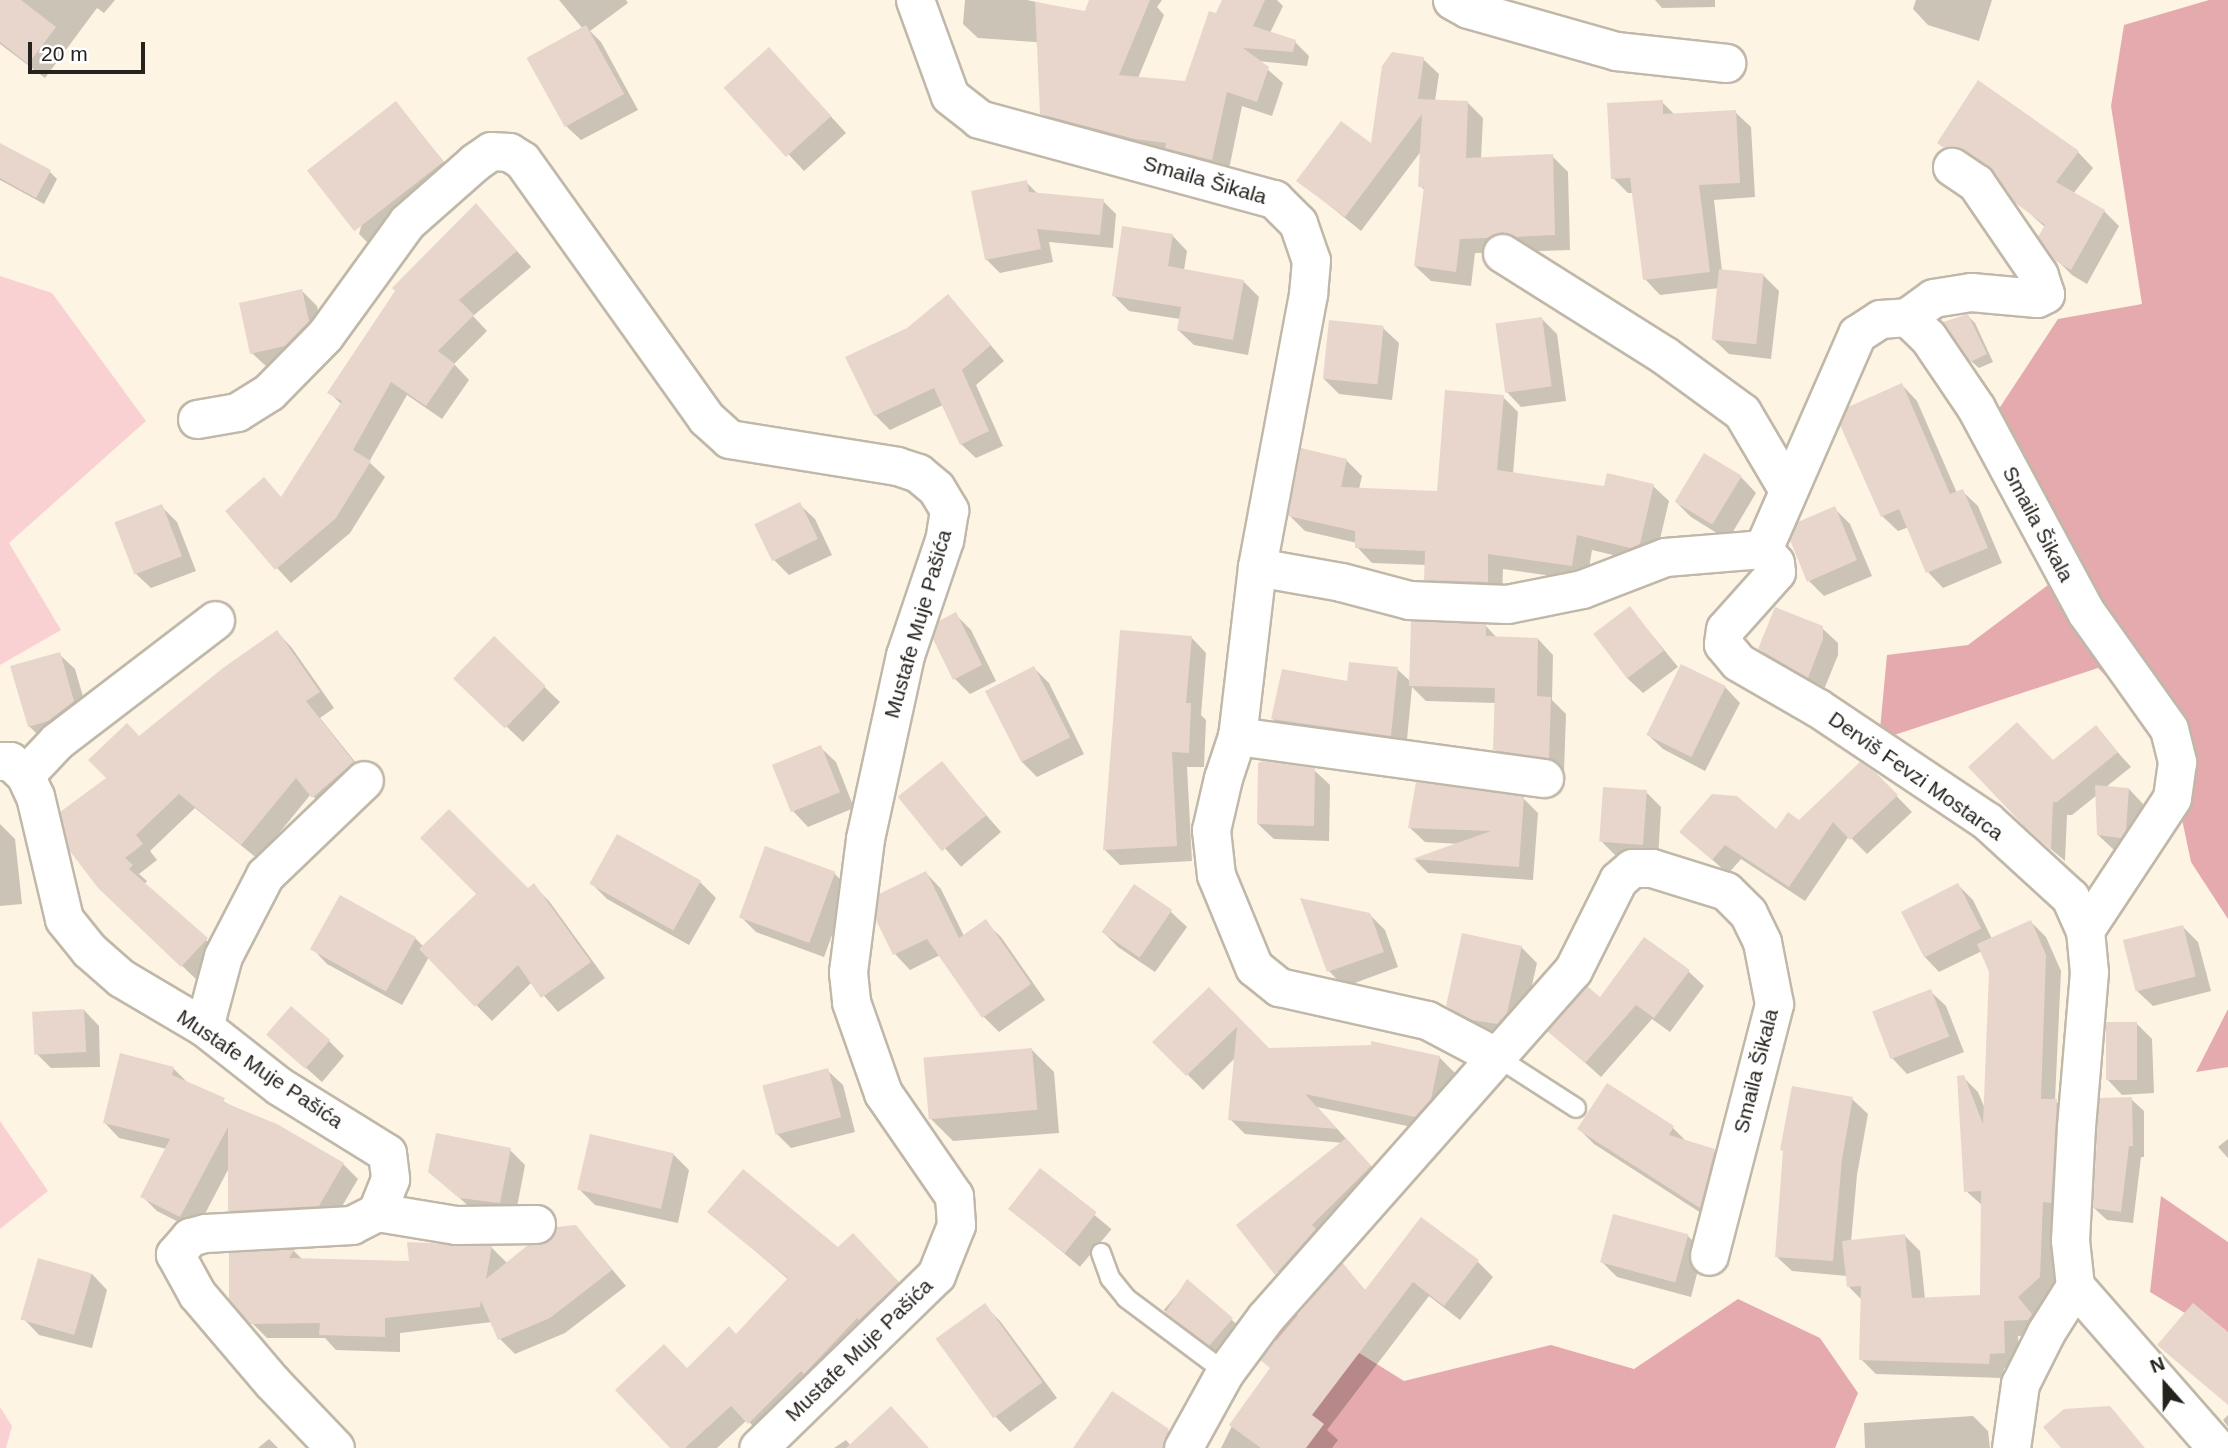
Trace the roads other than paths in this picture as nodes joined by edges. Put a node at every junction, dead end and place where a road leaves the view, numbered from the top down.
1 (915, 0) edge
2 (1452, 0) edge
3 (1726, 63) dead end
4 (1952, 167) dead end
5 (1502, 253) dead end
6 (1907, 317) junction
7 (197, 419) dead end
8 (1788, 490) junction
9 (1763, 549) junction
10 (1257, 567) junction
11 (215, 620) dead end
12 (1237, 736) junction
13 (13, 768) edge
14 (1544, 778) dead end
15 (364, 780) dead end
16 (2085, 930) junction
17 (204, 1027) junction
18 (1497, 1057) junction
19 (1576, 1108) dead end
20 (377, 1212) junction
21 (536, 1224) dead end
22 (1101, 1252) dead end
23 (1709, 1256) dead end
24 (2074, 1286) junction
25 (1225, 1372) junction
26 (335, 1448) edge
27 (758, 1448) edge
28 (1183, 1448) edge
29 (2011, 1448) edge
30 (2217, 1448) edge

1 - 10 street, Smaila Šikala
2 - 3 street
4 - 6 street
5 - 8 street
6 - 8 street
6 - 16 street, Smaila Šikala
7 - 27 street, Mustafe Muje Pašića
8 - 9 street
9 - 10 street
9 - 16 street, Derviš Fevzi Mostarca
10 - 12 street, Smaila Šikala
11 - 13 street
12 - 14 street
12 - 18 street, Smaila Šikala
13 - 17 street, Mustafe Muje Pašića
15 - 17 street
16 - 24 street, Derviš Fevzi Mostarca
17 - 20 street, Mustafe Muje Pašića
18 - 19 lane
18 - 23 street, Smaila Šikala
18 - 25 street, Smaila Šikala
20 - 21 street
20 - 26 street
22 - 25 lane
24 - 29 street
24 - 30 street
25 - 28 street, Smaila Šikala

